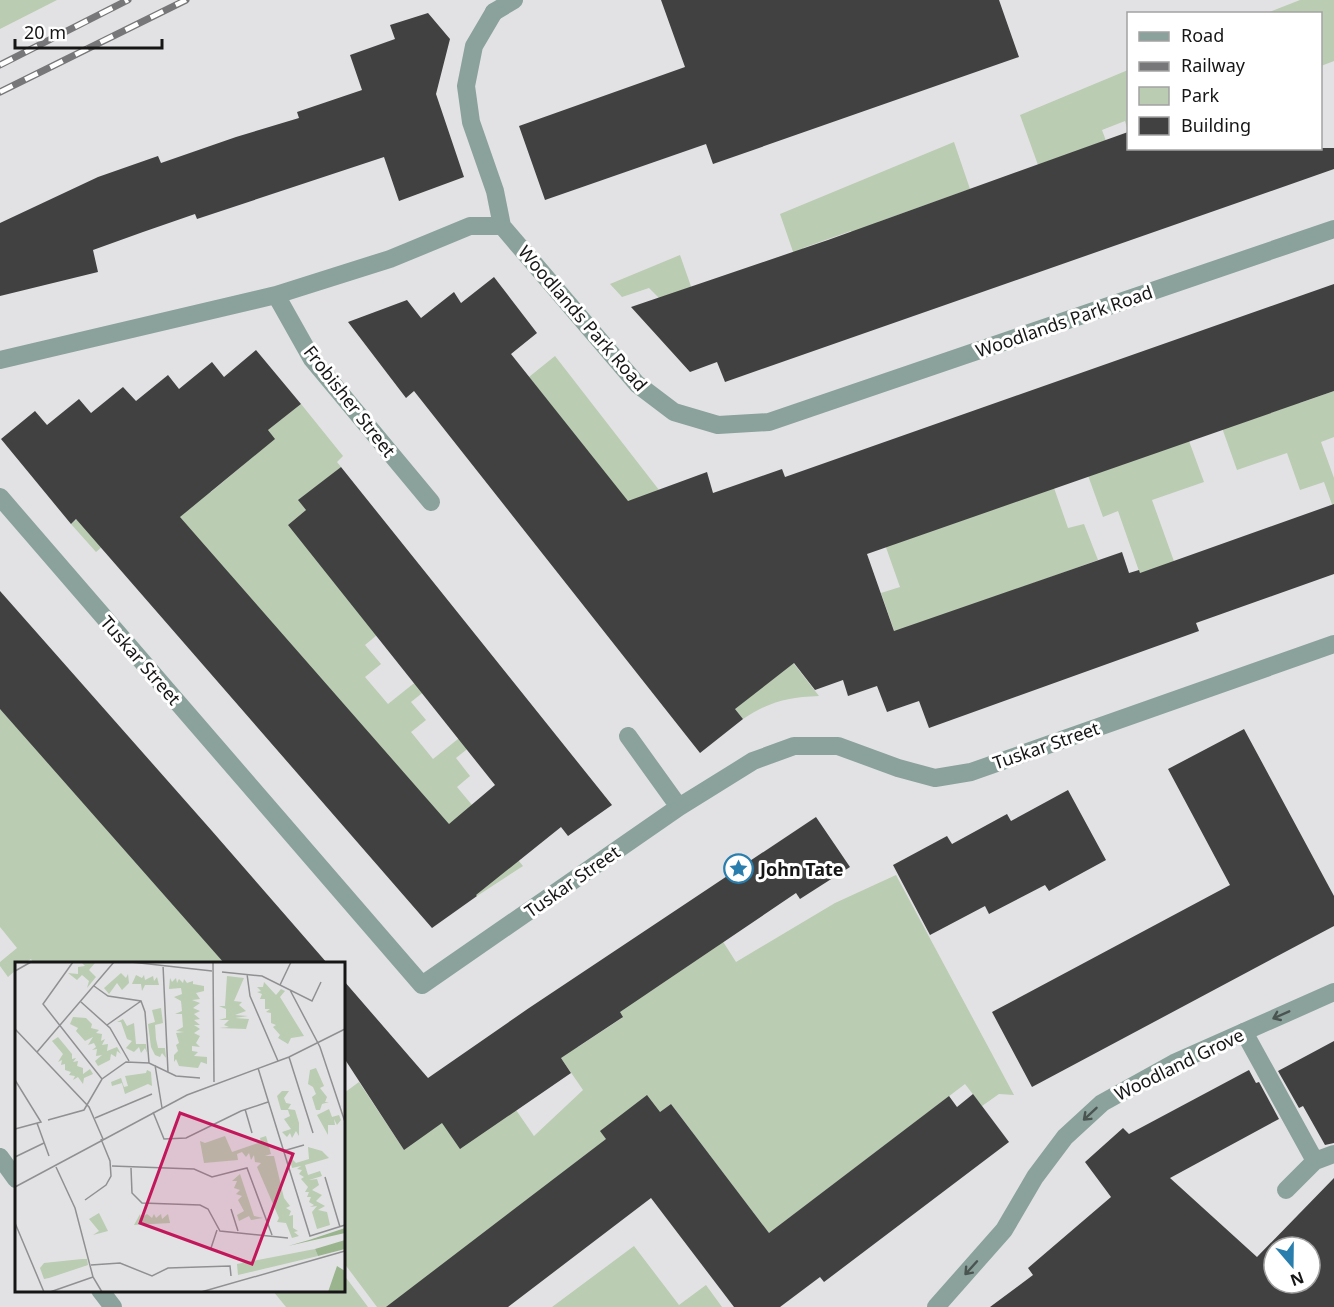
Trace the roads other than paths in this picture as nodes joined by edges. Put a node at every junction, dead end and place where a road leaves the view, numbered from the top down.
1 (514, 0) edge
2 (502, 226) junction
3 (1334, 229) edge
4 (276, 295) junction
5 (0, 360) edge
6 (0, 497) edge
7 (431, 502) dead end
8 (1334, 644) edge
9 (628, 736) dead end
10 (679, 807) junction
11 (1334, 992) edge
12 (1244, 1032) junction
13 (1334, 1154) edge
14 (0, 1157) edge
15 (1315, 1161) junction
16 (15, 1178) edge
17 (1286, 1190) dead end
18 (936, 1307) edge

1 - 2 street
2 - 3 street, Woodlands Park Road
2 - 4 street
4 - 5 street
4 - 7 street, Frobisher Street
6 - 10 street, Tuskar Street
8 - 10 street, Tuskar Street
9 - 10 street
11 -> 12 street, Woodland Grove
12 - 15 street
12 -> 18 street, Woodland Grove
13 - 15 street
14 - 16 street
15 - 17 street

